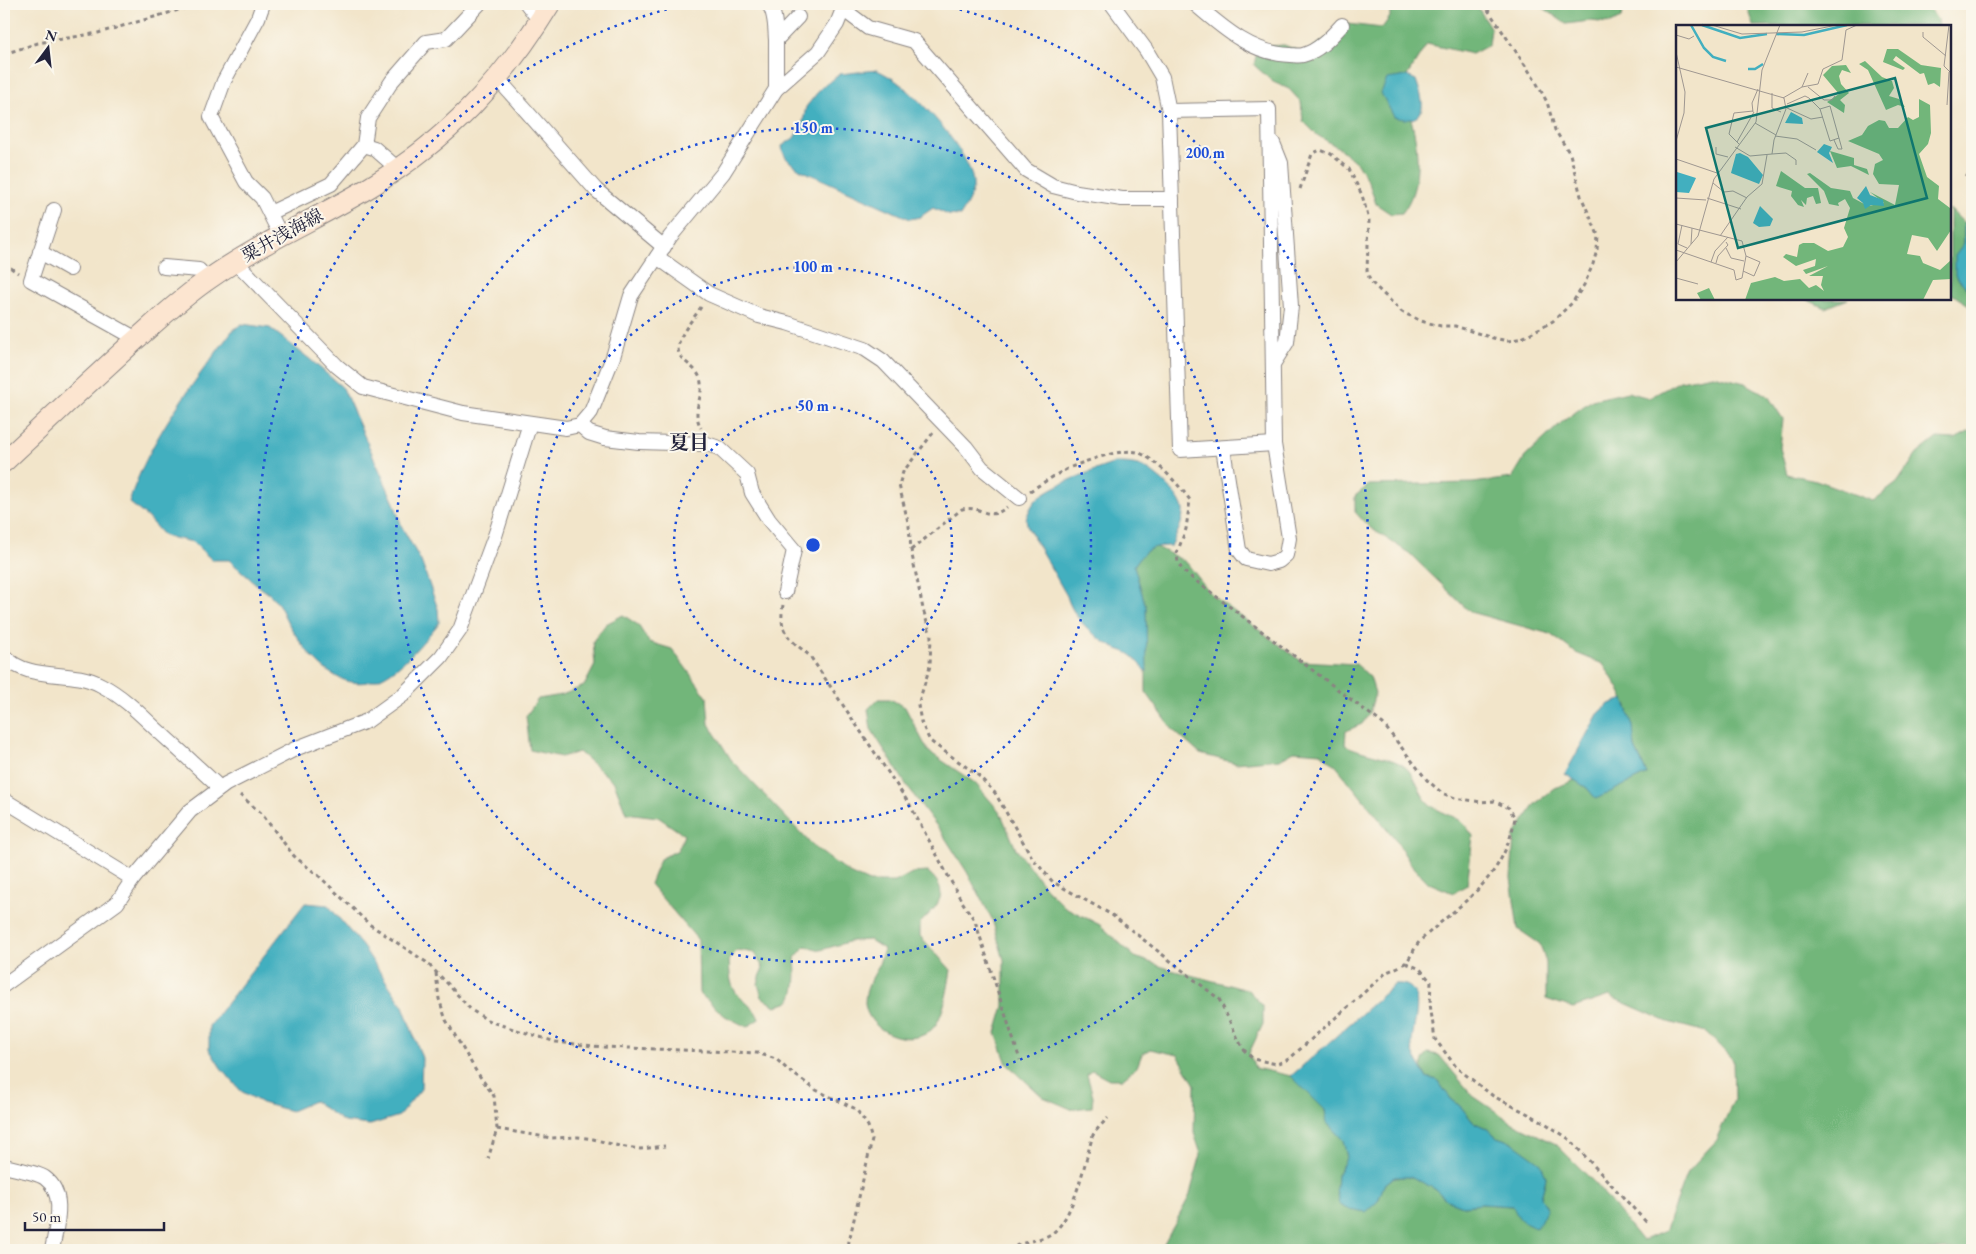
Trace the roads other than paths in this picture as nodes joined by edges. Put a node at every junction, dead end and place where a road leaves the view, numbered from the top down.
1 (263, 4) edge
2 (479, 4) edge
3 (527, 4) edge
4 (550, 4) edge
5 (768, 4) edge
6 (1112, 4) edge
7 (1195, 4) edge
8 (844, 7) edge
9 (798, 17) dead end
10 (540, 22) junction
11 (1342, 25) dead end
12 (776, 40) junction
13 (498, 79) junction
14 (776, 89) junction
15 (1169, 111) junction
16 (364, 145) junction
17 (398, 169) junction
18 (1172, 200) junction
19 (54, 210) dead end
20 (270, 213) junction
21 (281, 236) junction
22 (40, 252) junction
23 (661, 252) junction
24 (235, 261) junction
25 (164, 268) dead end
26 (70, 269) dead end
27 (207, 280) junction
28 (137, 339) junction
29 (530, 423) junction
30 (580, 425) junction
31 (1274, 444) junction
32 (1223, 448) junction
33 (4, 462) edge
34 (1019, 498) road end
35 (785, 592) road end
36 (4, 656) edge
37 (223, 786) junction
38 (4, 800) edge
39 (133, 878) junction
40 (4, 985) edge
41 (4, 1166) edge
42 (52, 1250) edge

1 - 20 street
2 - 16 street
3 - 10 street
4 - 10 main road, 粟井浅海線
5 - 12 street
6 - 15 street
7 - 11 street
8 - 14 street
8 - 18 street
9 - 12 street
10 - 13 main road, 粟井浅海線
12 - 14 street
13 - 17 main road, 粟井浅海線
13 - 23 street
14 - 23 street
15 - 18 street
15 - 31 street
16 - 17 street
16 - 20 street
17 - 21 main road, 粟井浅海線
18 - 32 street
19 - 22 street
20 - 21 street
21 - 24 main road, 粟井浅海線
22 - 26 street
22 - 28 street
23 - 30 street
23 - 34 street
24 - 27 main road, 粟井浅海線
24 - 29 street
25 - 27 street
27 - 28 main road, 粟井浅海線
28 - 33 main road, 粟井浅海線
29 - 30 street
29 - 37 street
30 - 35 street
31 - 32 street
31 - 32 street
36 - 37 street
37 - 39 street
38 - 39 street
39 - 40 street
41 - 42 street

